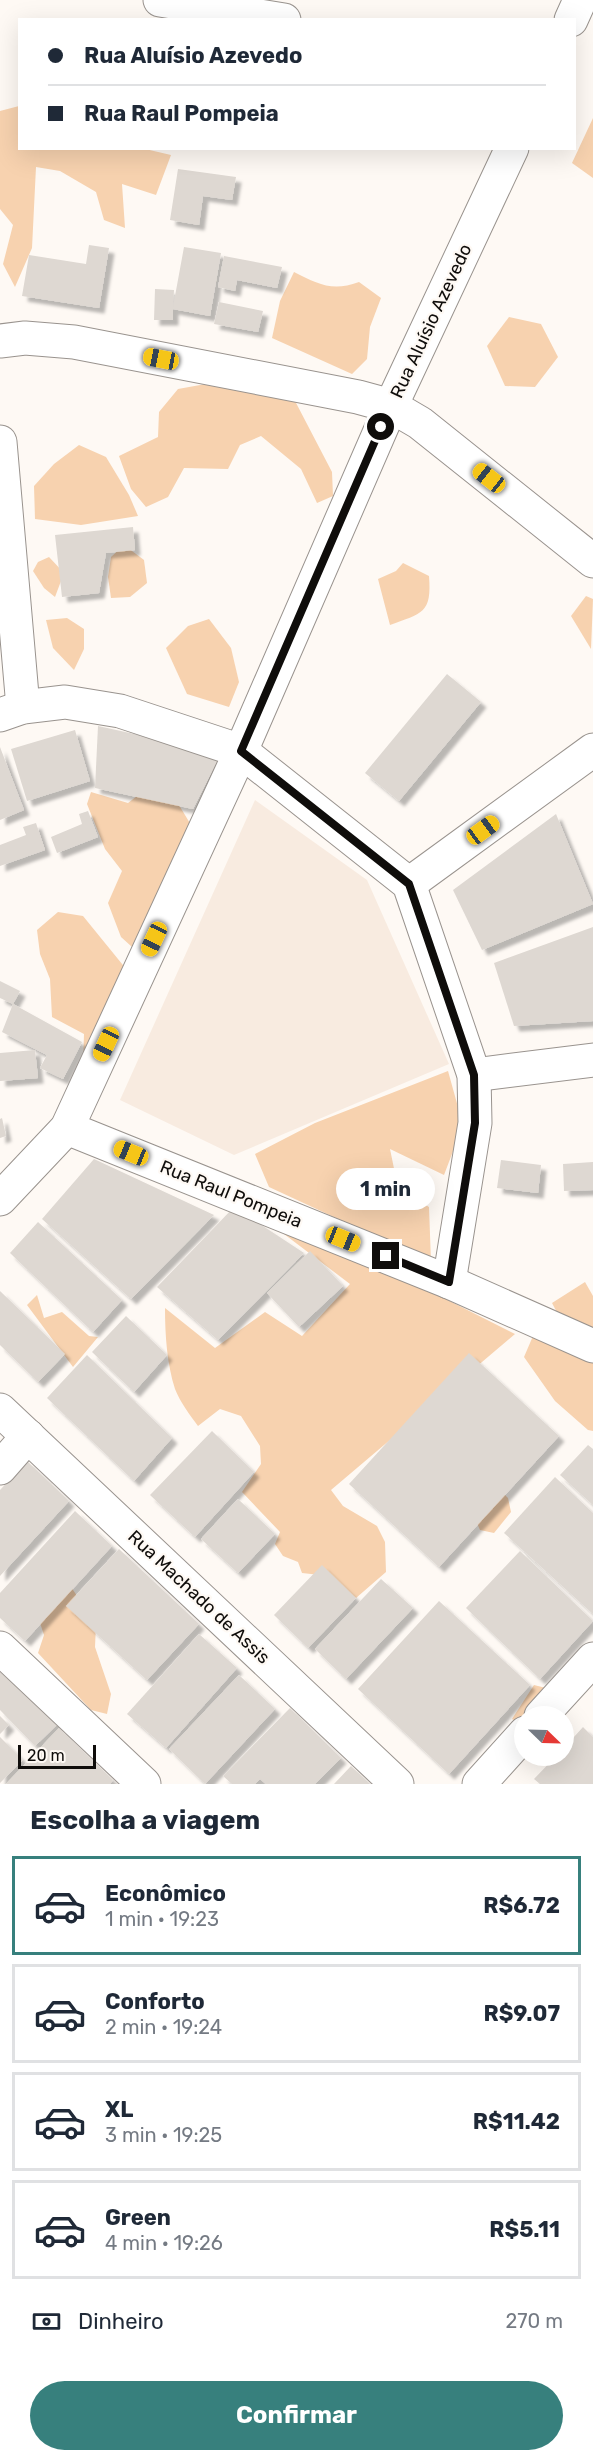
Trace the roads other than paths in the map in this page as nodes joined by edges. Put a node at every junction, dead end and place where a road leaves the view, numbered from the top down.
1 (160, 0) edge
2 (580, 0) edge
3 (272, 18) edge
4 (572, 18) edge
5 (511, 150) edge
6 (0, 341) edge
7 (391, 406) junction
8 (0, 442) edge
9 (593, 561) edge
10 (11, 711) edge
11 (593, 750) edge
12 (241, 751) junction
13 (409, 884) junction
14 (593, 1060) edge
15 (474, 1075) junction
16 (68, 1128) junction
17 (0, 1199) edge
18 (449, 1282) junction
19 (593, 1346) edge
20 (0, 1410) edge
21 (28, 1436) junction
22 (0, 1468) edge
23 (0, 1648) edge
24 (593, 1659) edge
25 (550, 1706) edge
26 (514, 1745) edge
27 (144, 1784) edge
28 (397, 1784) edge
29 (479, 1784) edge

1 - 3 street
2 - 4 street
5 - 7 street, Rua Aluísio Azevedo
6 - 7 street
7 - 9 street
7 - 12 street, Rua Aluísio Azevedo
8 - 10 street
10 - 12 street
11 - 13 street
12 - 13 street
12 - 16 street, Rua Aluísio Azevedo
13 - 15 street
14 - 15 street
15 - 18 street
16 - 17 street, Rua Aluísio Azevedo
16 - 18 street, Rua Raul Pompeia
18 - 19 street, Rua Raul Pompeia
20 - 21 street, Rua Machado de Assis
21 - 22 street
21 - 28 street, Rua Machado de Assis
23 - 27 street
24 - 25 street
26 - 29 street

